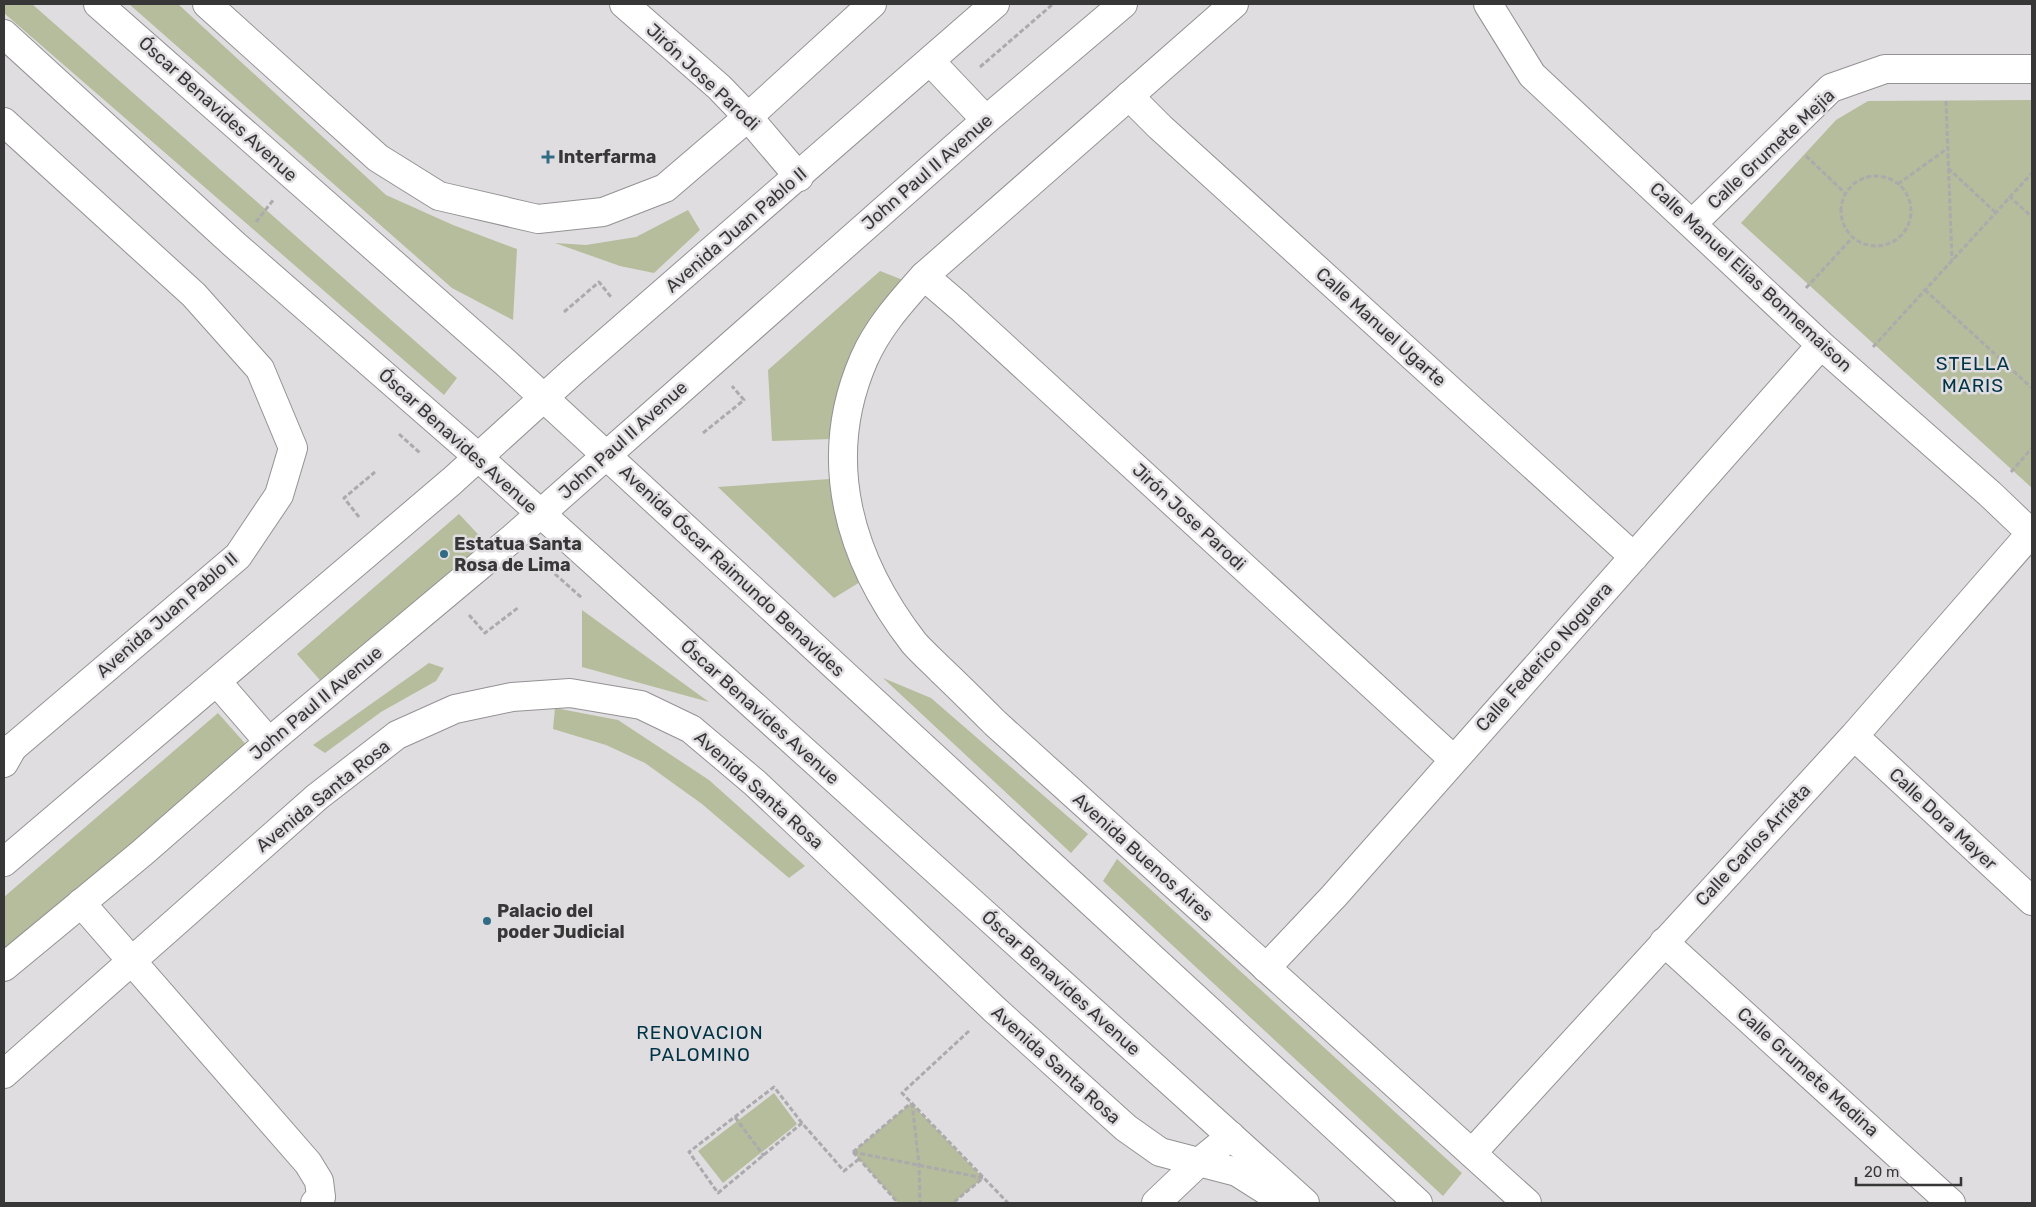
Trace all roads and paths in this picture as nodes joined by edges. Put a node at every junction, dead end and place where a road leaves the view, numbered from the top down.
1 (98, 4) edge
2 (207, 4) edge
3 (624, 4) edge
4 (872, 4) edge
5 (995, 4) edge
6 (1053, 4) edge
7 (1123, 4) edge
8 (1234, 4) edge
9 (1488, 4) edge
10 (4, 34) edge
11 (930, 61) junction
12 (1945, 68) junction
13 (2032, 69) edge
14 (956, 89) junction
15 (1129, 96) junction
16 (748, 117) junction
17 (986, 120) junction
18 (4, 122) edge
19 (1784, 135) junction
20 (1948, 148) junction
21 (1948, 168) junction
22 (2032, 172) edge
23 (292, 176) junction
24 (799, 177) junction
25 (1898, 184) junction
26 (1845, 193) junction
27 (2010, 196) junction
28 (1995, 212) junction
29 (2032, 217) edge
30 (1692, 224) junction
31 (1853, 237) junction
32 (236, 246) junction
33 (1952, 260) junction
34 (924, 276) junction
35 (599, 282) dead end
36 (1925, 290) junction
37 (1784, 311) junction
38 (564, 312) dead end
39 (1821, 345) junction
40 (1852, 370) junction
41 (2032, 388) edge
42 (543, 398) junction
43 (744, 400) dead end
44 (703, 433) dead end
45 (606, 454) junction
46 (478, 458) junction
47 (375, 472) dead end
48 (344, 498) dead end
49 (540, 514) junction
50 (2032, 534) edge
51 (1634, 557) junction
52 (519, 607) dead end
53 (484, 633) dead end
54 (217, 682) junction
55 (1854, 736) junction
56 (269, 742) junction
57 (7, 755) edge
58 (1453, 760) junction
59 (4, 862) edge
60 (2032, 901) edge
61 (81, 903) junction
62 (1664, 942) junction
63 (131, 961) junction
64 (4, 967) edge
65 (1266, 968) junction
66 (994, 1009) junction
67 (4, 1074) edge
68 (912, 1103) junction
69 (735, 1118) junction
70 (802, 1123) junction
71 (1231, 1136) junction
72 (853, 1152) junction
73 (1472, 1153) junction
74 (764, 1156) junction
75 (859, 1159) junction
76 (1198, 1163) junction
77 (919, 1164) junction
78 (983, 1178) junction
79 (315, 1203) edge
80 (898, 1203) edge
81 (920, 1203) edge
82 (953, 1203) edge
83 (1008, 1203) edge
84 (1156, 1203) edge
85 (1286, 1203) edge
86 (1305, 1203) edge
87 (1418, 1203) edge
88 (1526, 1203) edge
89 (1951, 1203) edge

1 - 23 street, Óscar Benavides Avenue
2 - 16 street
3 - 16 street, Jirón Jose Parodi
4 - 16 street
5 - 11 street, Avenida Juan Pablo II
6 - 14 path
7 - 17 street, John Paul II Avenue
8 - 15 street
9 - 30 street, Calle Manuel Elias Bonnemaison
10 - 32 street, Óscar Benavides Avenue
11 - 14 street
11 - 24 street, Avenida Juan Pablo II
12 - 13 street, Calle Grumete Mejia
12 - 19 street, Calle Grumete Mejia
12 - 20 path
14 - 17 street
15 - 34 street
15 - 51 street, Calle Manuel Ugarte
16 - 24 street, Jirón Jose Parodi
17 - 45 street, John Paul II Avenue
18 - 57 street, Avenida Juan Pablo II
19 - 26 path
19 - 30 street, Calle Grumete Mejia
20 - 21 path
20 - 25 path
21 - 28 path
21 - 33 path
22 - 27 path
23 - 32 path
23 - 42 street, Óscar Benavides Avenue
24 - 42 street, Avenida Juan Pablo II
25 - 26 path
25 - 31 path
26 - 31 path
27 - 28 path
27 - 29 path
28 - 33 path
30 - 37 street, Calle Manuel Elias Bonnemaison
31 - 37 path
32 - 46 street, Óscar Benavides Avenue
33 - 36 path
34 - 58 street, Jirón Jose Parodi
34 - 65 street, Avenida Buenos Aires
35 - 38 path
36 - 40 path
36 - 41 path
37 - 39 street, Calle Manuel Elias Bonnemaison
39 - 40 street, Calle Manuel Elias Bonnemaison
39 - 51 street, Calle Federico Noguera
40 - 50 street, Calle Manuel Elias Bonnemaison
42 - 45 street, Óscar Benavides Avenue
42 - 46 street, Avenida Juan Pablo II
43 - 44 path
45 - 49 street, John Paul II Avenue
45 - 87 street, Avenida Óscar Raimundo Benavides
46 - 49 street, Óscar Benavides Avenue
46 - 54 street
47 - 48 path
49 - 56 street, John Paul II Avenue
49 - 71 street, Óscar Benavides Avenue
50 - 55 street, Calle Carlos Arrieta
51 - 58 street, Calle Federico Noguera
52 - 53 path
54 - 56 street
54 - 59 street
55 - 60 street, Calle Dora Mayer
55 - 62 street, Calle Carlos Arrieta
56 - 61 street, John Paul II Avenue
58 - 65 street, Calle Federico Noguera
61 - 63 street
61 - 64 street, John Paul II Avenue
62 - 73 street, Calle Carlos Arrieta
62 - 89 street, Calle Grumete Medina
63 - 66 street, Avenida Santa Rosa
63 - 67 street, Avenida Santa Rosa
63 - 79 street
65 - 73 street, Avenida Buenos Aires
66 - 68 path
66 - 76 street, Avenida Santa Rosa
68 - 72 path
68 - 77 path
68 - 78 path
69 - 70 path
69 - 74 path
69 - 74 path
70 - 74 path
70 - 75 path
71 - 76 street
71 - 86 street, Óscar Benavides Avenue
72 - 75 path
72 - 77 path
73 - 88 street, Avenida Buenos Aires
75 - 80 path
76 - 84 street
76 - 85 street, Avenida Santa Rosa
77 - 78 path
77 - 81 path
78 - 82 path
78 - 83 path

